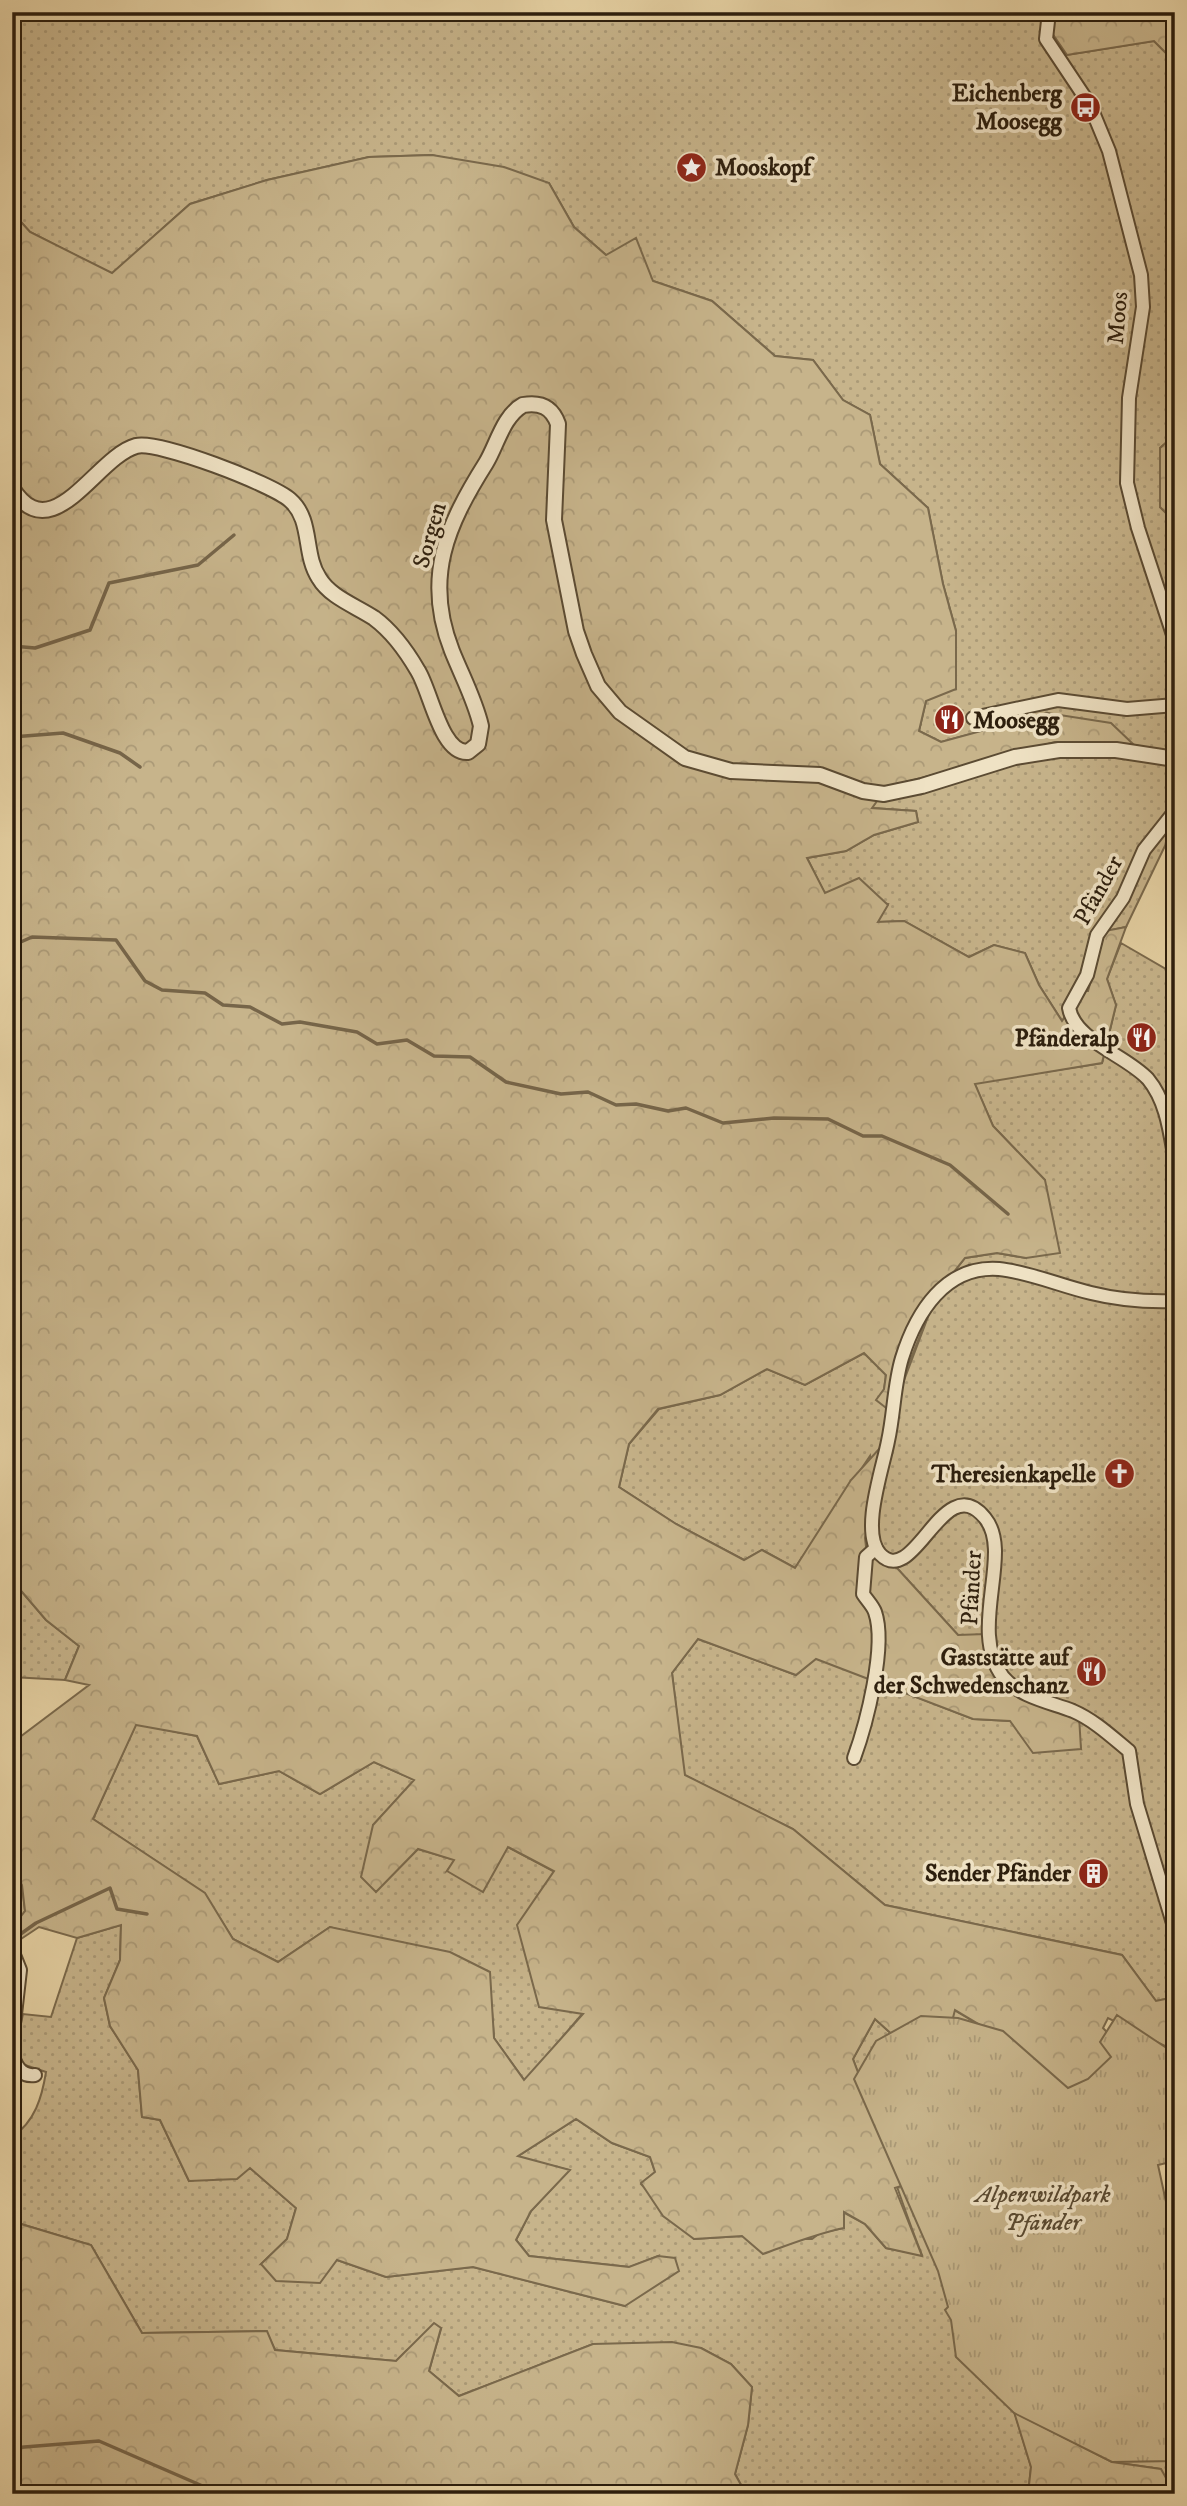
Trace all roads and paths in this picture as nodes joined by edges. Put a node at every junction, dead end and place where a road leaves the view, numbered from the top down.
1 (1049, 12) edge
2 (12, 488) edge
3 (1175, 641) edge
4 (1175, 705) edge
5 (973, 718) dead end
6 (1175, 759) edge
7 (1175, 811) edge
8 (1175, 1161) edge
9 (1175, 1301) edge
10 (876, 1548) junction
11 (854, 1758) dead end
12 (1175, 1930) edge
13 (12, 1950) edge
14 (12, 2041) edge
15 (12, 2053) edge
16 (35, 2075) dead end

1 - 3 street, Moos
2 - 6 street, Sorgen
4 - 5 street
7 - 8 street, Pfänder
9 - 10 street
10 - 11 street
10 - 12 street, Pfänder
13 - 14 street
15 - 16 street

